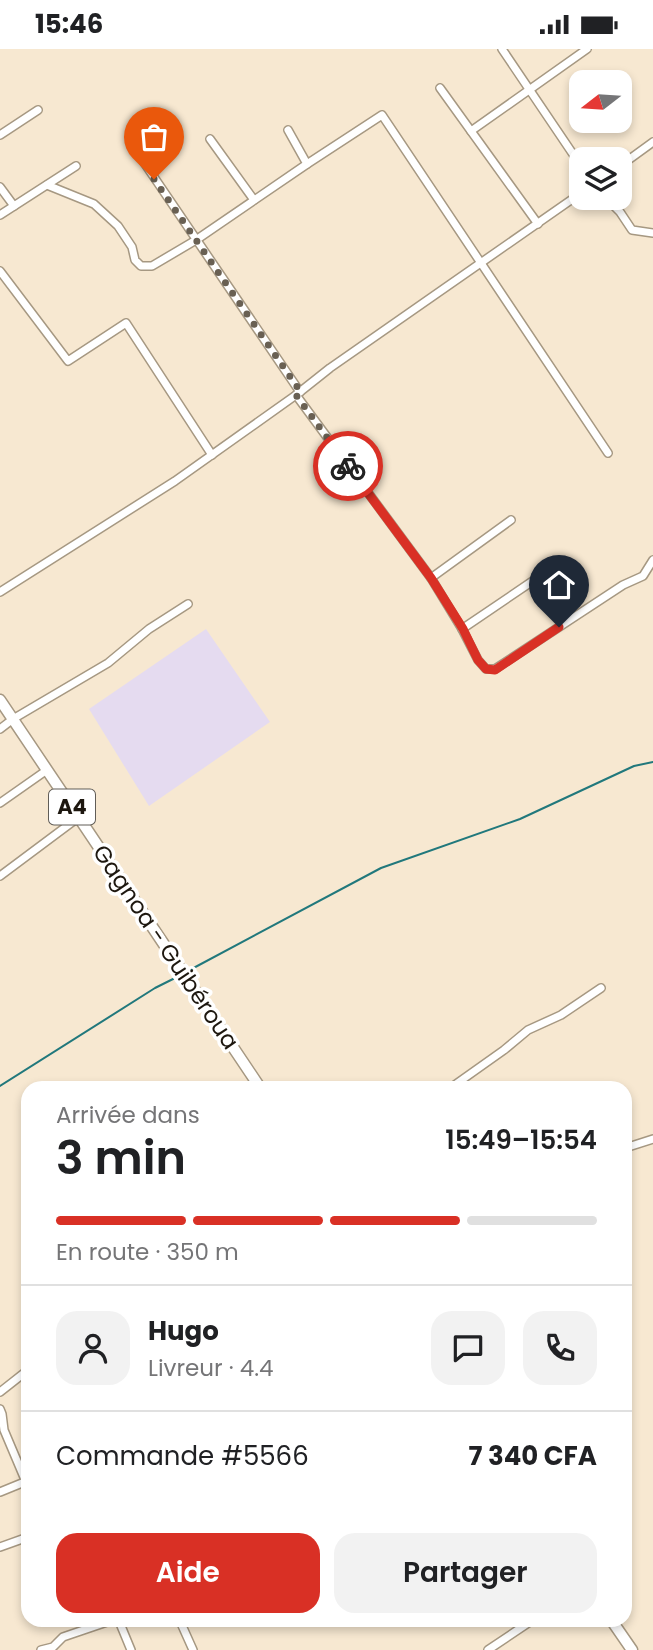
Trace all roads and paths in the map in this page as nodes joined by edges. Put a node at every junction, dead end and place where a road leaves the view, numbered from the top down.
1 (502, 49) edge
2 (587, 49) edge
3 (440, 88) dead end
4 (530, 90) junction
5 (38, 110) dead end
6 (288, 130) dead end
7 (471, 131) junction
8 (0, 135) edge
9 (210, 139) dead end
10 (653, 142) edge
11 (569, 148) edge
12 (632, 157) edge
13 (141, 158) dead end
14 (307, 164) junction
15 (75, 166) dead end
16 (47, 185) junction
17 (0, 187) edge
18 (254, 200) junction
19 (569, 202) edge
20 (14, 206) junction
21 (618, 210) edge
22 (0, 215) edge
23 (538, 224) junction
24 (653, 233) edge
25 (195, 240) junction
26 (481, 263) junction
27 (0, 271) edge
28 (298, 393) junction
29 (608, 453) dead end
30 (212, 455) junction
31 (511, 520) dead end
32 (653, 560) edge
33 (545, 572) dead end
34 (431, 578) junction
35 (0, 592) edge
36 (188, 604) dead end
37 (463, 629) junction
38 (0, 700) edge
39 (13, 719) junction
40 (0, 729) edge
41 (47, 770) junction
42 (0, 803) edge
43 (79, 817) junction
44 (0, 876) edge
45 (601, 988) dead end
46 (256, 1081) edge
47 (460, 1081) edge
48 (653, 1139) edge
49 (632, 1146) edge
50 (21, 1376) edge
51 (0, 1392) edge
52 (0, 1409) edge
53 (21, 1468) edge
54 (21, 1483) edge
55 (0, 1492) edge
56 (21, 1540) edge
57 (0, 1547) edge
58 (92, 1627) edge
59 (121, 1627) edge
60 (183, 1627) edge
61 (522, 1627) edge
62 (616, 1627) edge
63 (41, 1650) edge
64 (131, 1650) edge
65 (193, 1650) edge
66 (488, 1650) edge
67 (632, 1650) edge

1 - 4 street
2 - 4 street
3 - 7 street
4 - 7 street
4 - 11 street
5 - 8 street
6 - 14 street
7 - 23 street
9 - 18 street
10 - 12 street
13 - 25 street
14 - 18 street
14 - 26 street
15 - 16 street
16 - 20 street
16 - 25 street
17 - 20 street
18 - 25 street
19 - 23 street
20 - 22 street
21 - 24 street
23 - 26 street
25 - 28 street
26 - 28 street
26 - 29 street
27 - 30 street
28 - 30 street
28 - 34 street
30 - 35 street
31 - 34 street
32 - 37 street
33 - 37 street
34 - 37 street
36 - 39 street
38 - 39 main road, Gagnoa - Guibéroua / A4
39 - 40 street
39 - 41 main road, Gagnoa - Guibéroua / A4
41 - 42 street
41 - 43 main road, Gagnoa - Guibéroua / A4
43 - 44 street
43 - 46 main road, Gagnoa - Guibéroua / A4
45 - 47 street
48 - 49 street
50 - 51 street
52 - 53 street
54 - 55 street
56 - 57 street
58 - 63 street
59 - 64 street
60 - 65 street
61 - 66 street
62 - 67 main road

